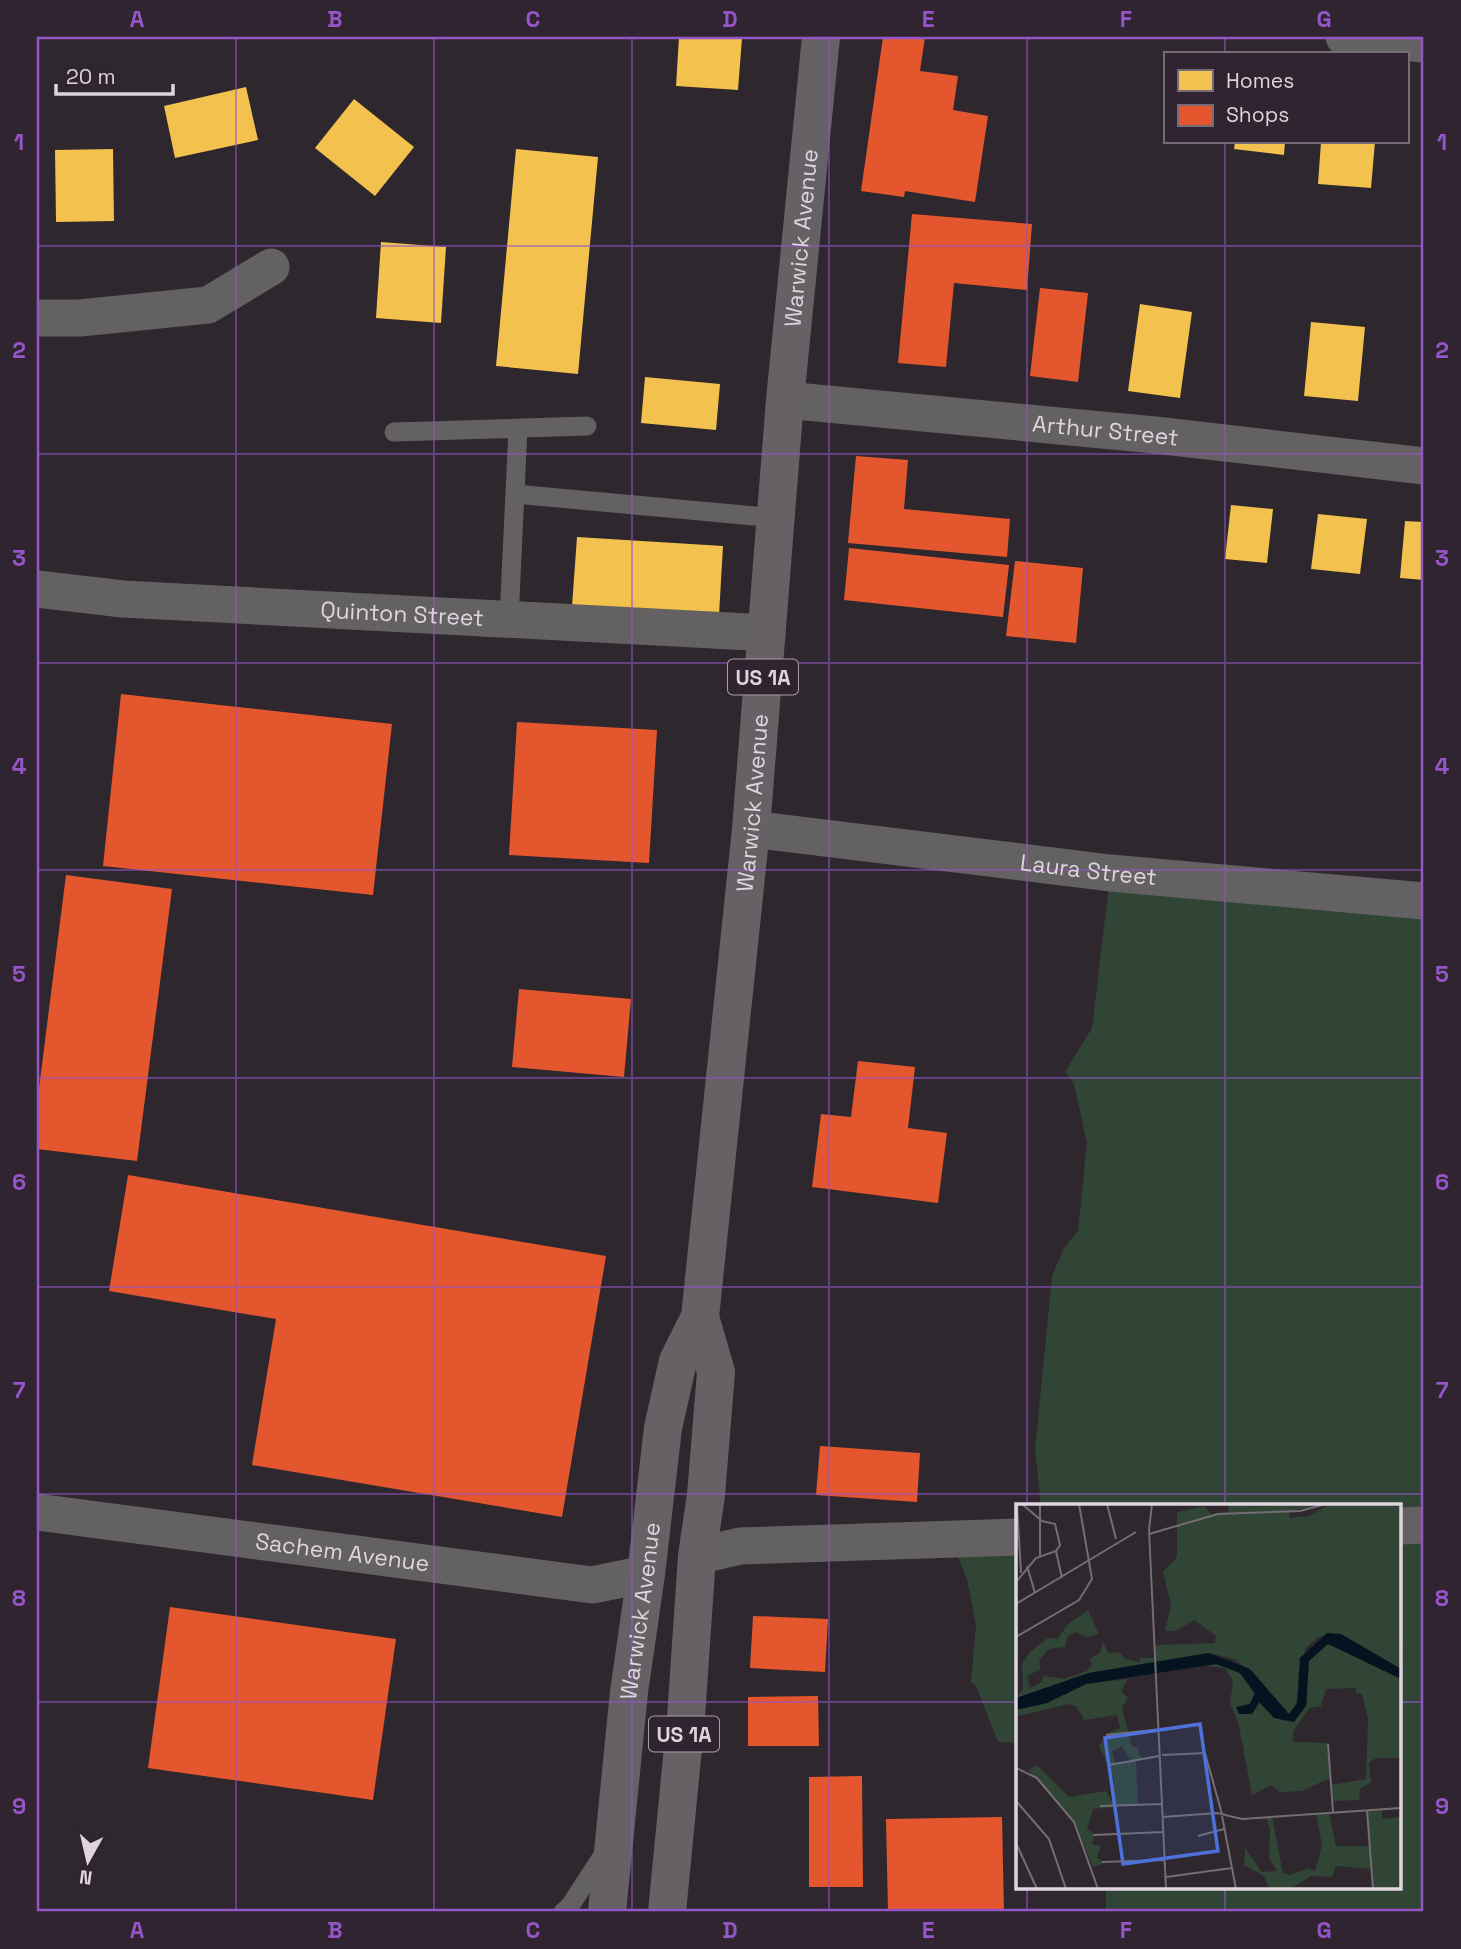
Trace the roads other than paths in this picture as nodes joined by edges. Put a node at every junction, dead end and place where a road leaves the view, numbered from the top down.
1 (821, 37) edge
2 (1344, 37) edge
3 (1424, 44) edge
4 (271, 267) dead end
5 (37, 318) edge
6 (785, 400) junction
7 (587, 426) dead end
8 (518, 429) junction
9 (394, 432) dead end
10 (1424, 466) edge
11 (515, 494) junction
12 (776, 518) junction
13 (37, 589) edge
14 (509, 619) junction
15 (767, 633) junction
16 (751, 830) junction
17 (1424, 901) edge
18 (700, 1317) junction
19 (37, 1512) edge
20 (1424, 1525) edge
21 (1402, 1526) edge
22 (1016, 1537) edge
23 (697, 1556) junction
24 (646, 1574) junction
25 (615, 1837) junction
26 (563, 1912) edge
27 (607, 1912) edge
28 (667, 1912) edge

1 - 6 main road, Warwick Avenue / US 1A
2 - 3 street
4 - 5 street
6 - 10 street, Arthur Street
6 - 12 main road, Warwick Avenue / US 1A
7 - 8 lane
8 - 9 lane
8 - 11 lane
11 - 12 lane
11 - 14 lane
12 - 15 main road, Warwick Avenue / US 1A
13 - 14 street, Quinton Street
14 - 15 street, Quinton Street
15 - 16 main road, Warwick Avenue / US 1A
16 - 17 street, Laura Street
16 - 18 main road, Warwick Avenue / US 1A
18 - 23 main road, Warwick Avenue / US 1A
18 - 24 main road, Warwick Avenue / US 1A
19 - 24 street, Sachem Avenue
20 - 21 street
22 - 23 street
23 - 28 main road, Warwick Avenue / US 1A
24 - 25 main road, Warwick Avenue / US 1A
25 - 26 lane
25 - 27 main road, Warwick Avenue / US 1A

